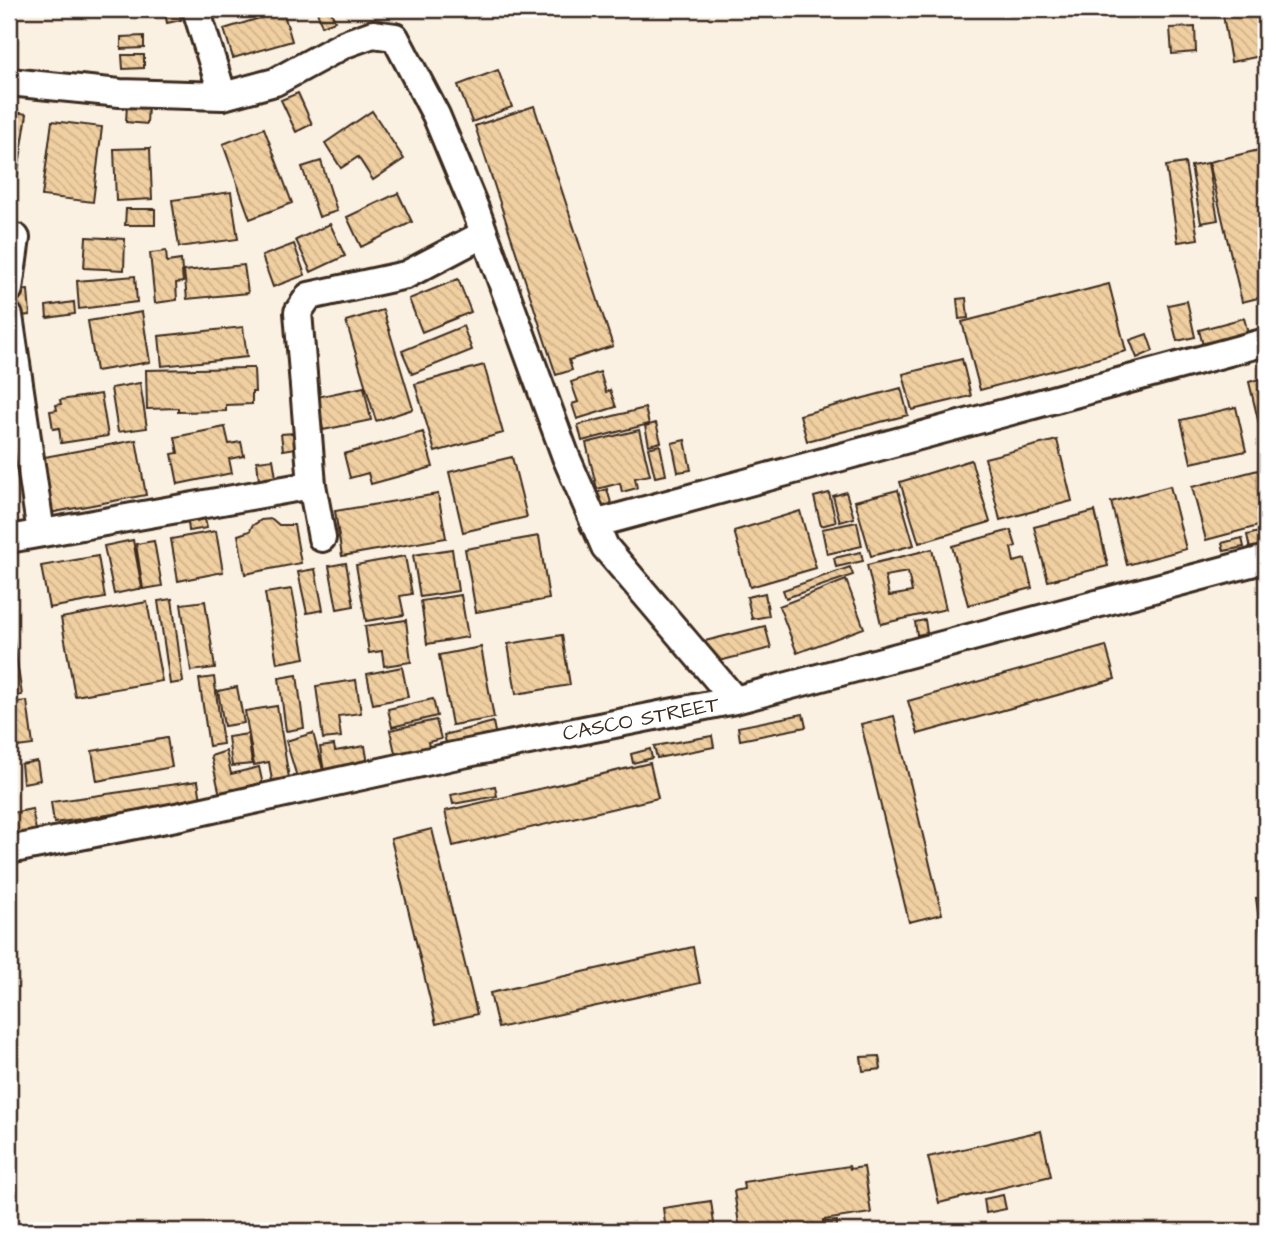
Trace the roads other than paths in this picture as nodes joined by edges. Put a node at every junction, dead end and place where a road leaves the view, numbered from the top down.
1 (196, 9) edge
2 (9, 82) edge
3 (223, 96) junction
4 (484, 234) junction
5 (16, 238) dead end
6 (9, 289) edge
7 (9, 316) edge
8 (1266, 342) edge
9 (312, 485) junction
10 (594, 524) junction
11 (41, 533) junction
12 (322, 538) dead end
13 (9, 539) edge
14 (1266, 559) edge
15 (736, 700) junction
16 (9, 850) edge

1 - 3 street
2 - 3 street
3 - 4 street
4 - 9 street
4 - 10 street
5 - 6 street
7 - 11 street
8 - 10 street
9 - 11 street
9 - 12 street
10 - 15 street
11 - 13 street
14 - 15 street, CASCO STREET
15 - 16 street, CASCO STREET

